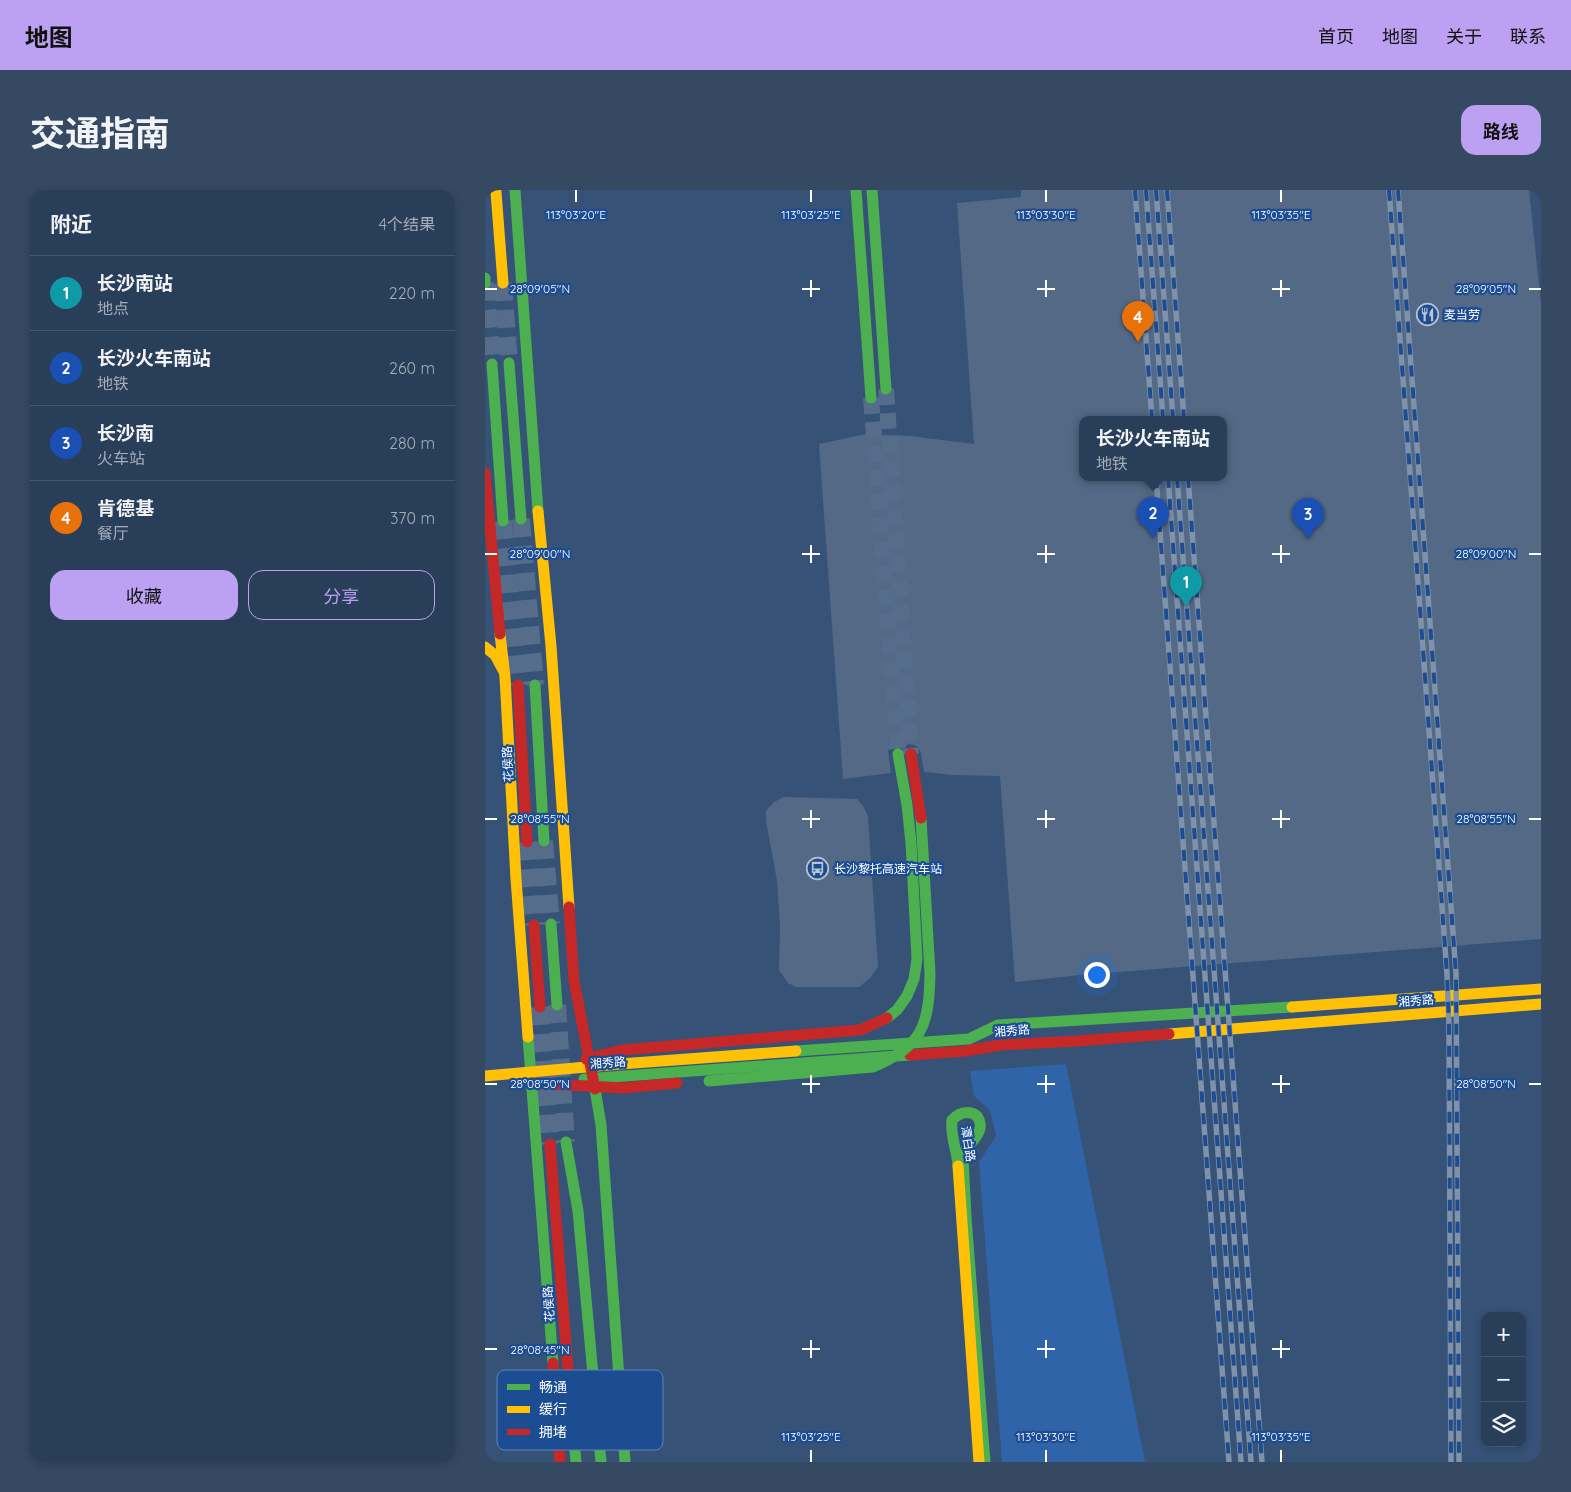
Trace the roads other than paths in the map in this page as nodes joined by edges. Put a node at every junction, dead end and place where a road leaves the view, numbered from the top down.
1 (515, 190) edge
2 (856, 190) edge
3 (872, 190) edge
4 (496, 192) dead end
5 (485, 278) edge
6 (503, 283) tunnel mouth
7 (485, 284) edge
8 (509, 363) tunnel mouth
9 (492, 364) tunnel mouth
10 (886, 389) tunnel mouth
11 (871, 398) tunnel mouth
12 (485, 473) edge
13 (521, 519) tunnel mouth
14 (503, 520) tunnel mouth
15 (489, 523) junction
16 (485, 547) edge
17 (485, 647) edge
18 (505, 677) junction
19 (518, 685) tunnel mouth
20 (535, 685) tunnel mouth
21 (898, 754) tunnel mouth
22 (911, 754) tunnel mouth
23 (544, 841) tunnel mouth
24 (527, 842) tunnel mouth
25 (551, 924) tunnel mouth
26 (535, 925) tunnel mouth
27 (1541, 989) edge
28 (1541, 1004) edge
29 (557, 1005) tunnel mouth
30 (540, 1006) tunnel mouth
31 (593, 1072) junction
32 (485, 1076) edge
33 (532, 1078) junction
34 (485, 1086) edge
35 (566, 1142) tunnel mouth
36 (550, 1144) tunnel mouth
37 (553, 1370) edge
38 (568, 1370) edge
39 (593, 1370) edge
40 (618, 1370) edge
41 (979, 1462) edge
42 (985, 1462) edge

1 - 31 main road
2 - 11 main road
3 - 10 main road
4 - 6 main road
5 - 7 main road
8 - 13 main road
9 - 14 main road
12 - 15 main road
15 - 16 main road
15 - 18 main road
17 - 18 main road
18 - 33 main road
19 - 24 main road, 花侯路
20 - 23 main road
21 - 31 main road
22 - 31 main road, bridge
25 - 29 main road
26 - 30 main road
27 - 31 main road
28 - 31 main road, 湘秀路
31 - 33 main road
31 - 33 main road
31 - 40 main road
32 - 33 main road
33 - 34 main road
33 - 37 main road
35 - 39 main road
36 - 38 main road, 花侯路
41 - 42 main road, 潭白路

